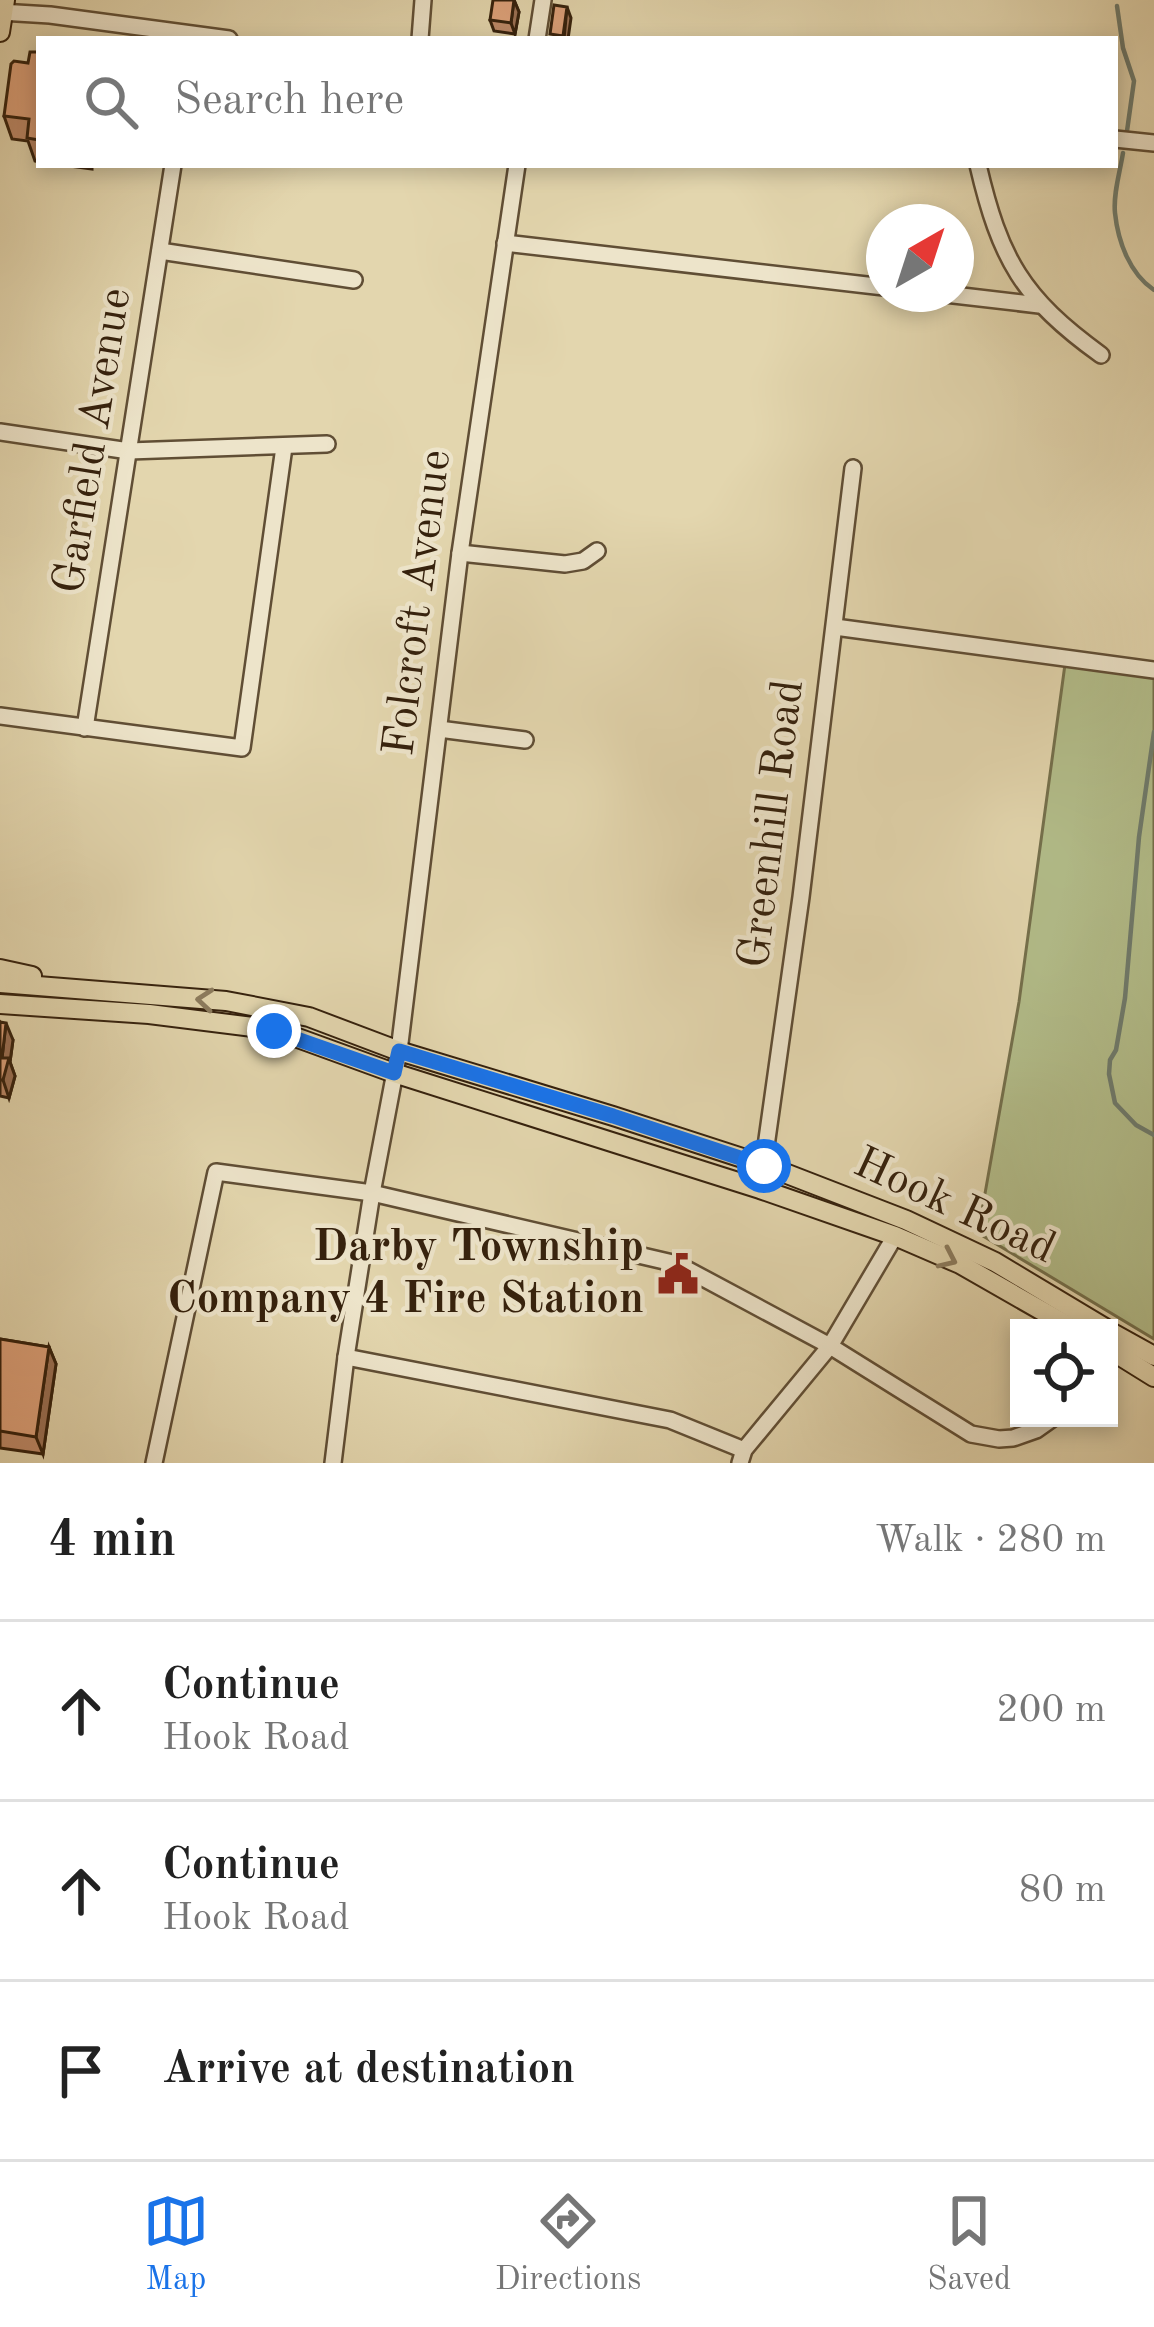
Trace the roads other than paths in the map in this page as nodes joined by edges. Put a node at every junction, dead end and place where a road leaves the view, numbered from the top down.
1 (423, 0) edge
2 (543, 0) edge
3 (51, 7) edge
4 (2, 14) edge
5 (188, 36) edge
6 (420, 36) edge
7 (537, 36) edge
8 (1118, 139) edge
9 (1154, 143) edge
10 (173, 168) edge
11 (518, 168) edge
12 (979, 168) edge
13 (505, 243) junction
14 (160, 251) junction
15 (354, 280) dead end
16 (866, 285) edge
17 (974, 297) edge
18 (1039, 305) junction
19 (1101, 355) dead end
20 (0, 432) edge
21 (327, 444) dead end
22 (284, 447) junction
23 (129, 452) junction
24 (853, 468) dead end
25 (596, 551) dead end
26 (460, 553) junction
27 (835, 627) junction
28 (1154, 670) edge
29 (0, 716) edge
30 (85, 728) junction
31 (439, 729) junction
32 (525, 740) dead end
33 (0, 969) edge
34 (0, 982) edge
35 (65, 988) junction
36 (0, 1004) edge
37 (399, 1051) junction
38 (394, 1073) junction
39 (764, 1166) junction
40 (760, 1189) junction
41 (372, 1193) junction
42 (895, 1236) junction
43 (1056, 1319) edge
44 (1090, 1319) edge
45 (1118, 1336) edge
46 (830, 1346) junction
47 (1118, 1354) edge
48 (1154, 1357) edge
49 (346, 1358) junction
50 (1154, 1376) edge
51 (1040, 1427) edge
52 (742, 1457) edge
53 (154, 1463) edge
54 (333, 1463) edge

1 - 6 street
2 - 7 street
3 - 4 street
3 - 5 street
8 - 9 street
10 - 14 street, Garfield Avenue
11 - 13 street, Folcroft Avenue
12 - 18 street
13 - 16 street
13 - 26 street, Folcroft Avenue
14 - 15 street
14 - 23 street, Garfield Avenue
17 - 18 street
18 - 19 street
20 - 23 street
21 - 22 street
22 - 23 street
22 - 30 street
23 - 30 street, Garfield Avenue
24 - 27 street, Greenhill Road
25 - 26 street
26 - 31 street, Folcroft Avenue
27 - 28 street
27 - 39 street, Greenhill Road
29 - 30 street
31 - 32 street
31 - 37 street, Folcroft Avenue
33 - 35 main road
34 - 35 main road, Hook Road
37 -> 35 main road, Hook Road
36 - 38 main road, Hook Road
37 - 38 street, Folcroft Avenue
37 - 39 main road, Hook Road
38 - 40 main road, Hook Road
38 - 41 street, Folcroft Avenue
39 - 40 street, Greenhill Road
39 - 44 main road, Hook Road
40 - 42 main road, Hook Road
41 - 46 street
41 - 49 street, Folcroft Avenue
41 - 53 street
42 -> 43 main road, Hook Road
42 - 46 street
45 - 48 main road, Hook Road
46 - 51 street
46 - 52 street
47 - 50 main road
49 - 52 street
49 - 54 street, Folcroft Avenue

